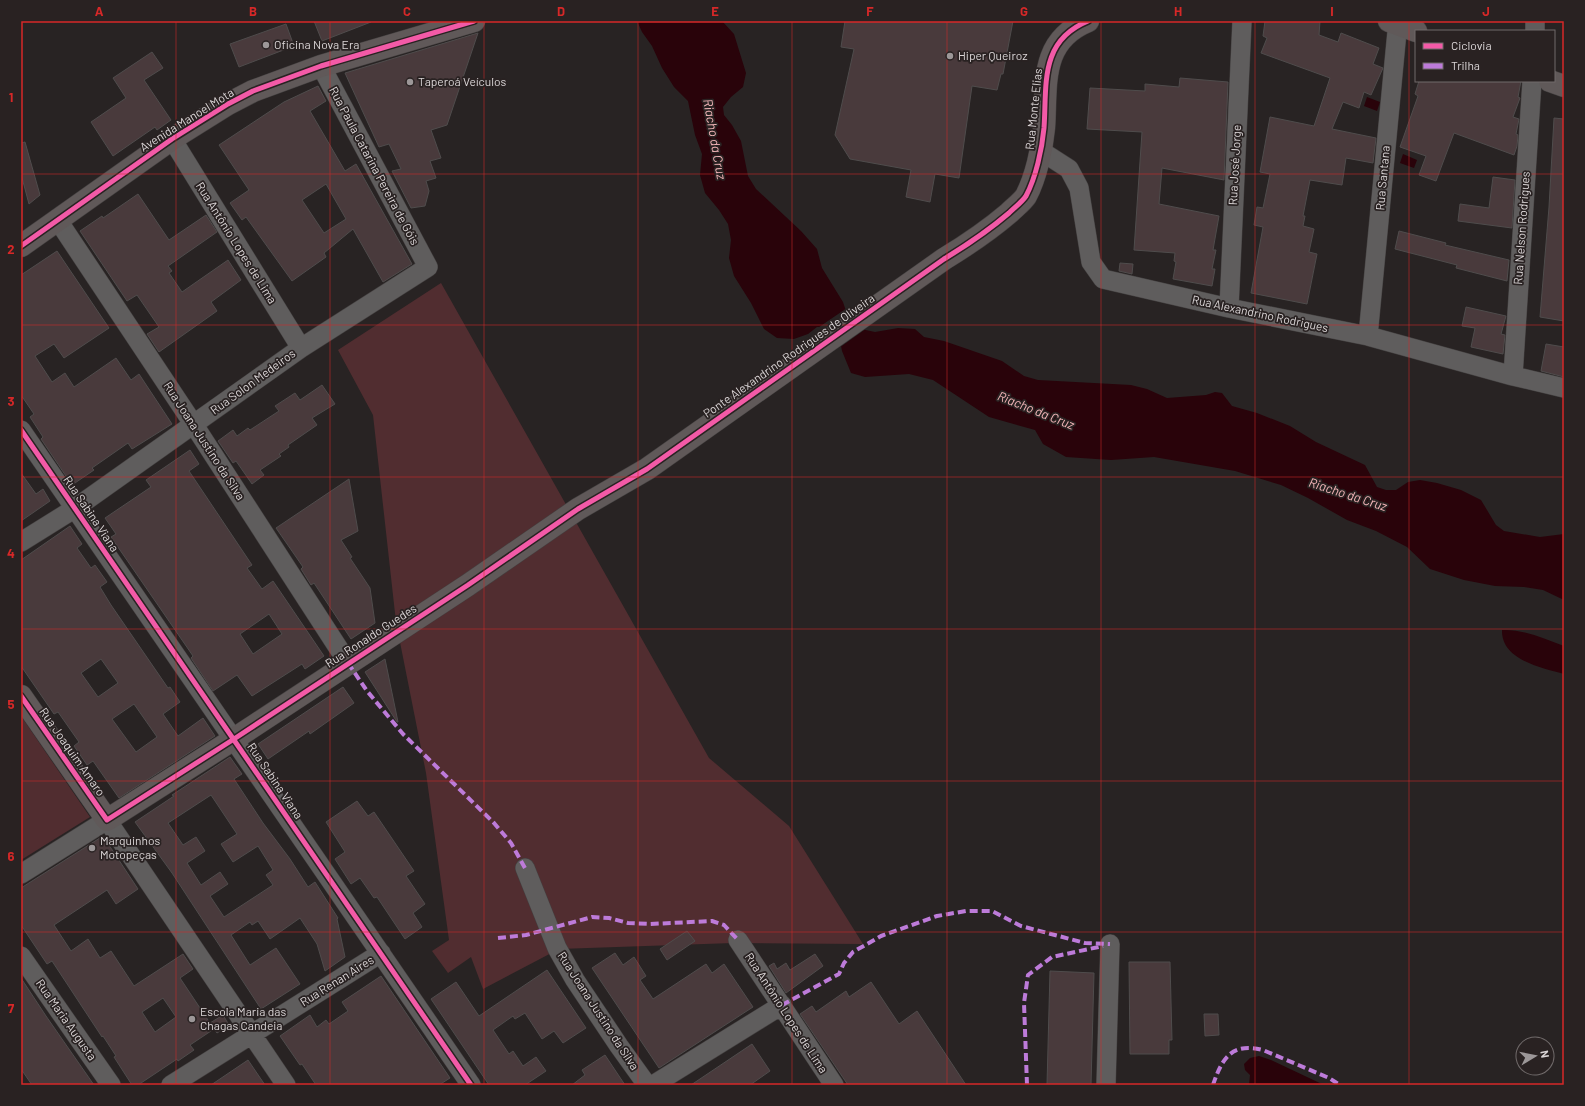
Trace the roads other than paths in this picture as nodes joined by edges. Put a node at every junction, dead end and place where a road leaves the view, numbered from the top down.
1 (474, 21) edge
2 (1242, 21) edge
3 (1082, 22) edge
4 (1400, 24) edge
5 (321, 66) junction
6 (1532, 82) edge
7 (1553, 82) edge
8 (1564, 86) edge
9 (172, 139) junction
10 (1041, 151) junction
11 (57, 219) junction
12 (21, 246) edge
13 (944, 259) joint
14 (428, 266) joint
15 (1229, 308) junction
16 (1368, 336) junction
17 (301, 348) junction
18 (1513, 376) junction
19 (1564, 388) edge
20 (194, 425) junction
21 (21, 430) edge
22 (647, 469) joint
23 (74, 509) junction
24 (21, 542) edge
25 (348, 663) junction
26 (21, 696) edge
27 (234, 739) junction
28 (107, 820) junction
29 (525, 868) dead end
30 (21, 874) edge
31 (738, 940) dead end
32 (1110, 944) dead end
33 (381, 953) junction
34 (21, 956) edge
35 (782, 1005) junction
36 (250, 1034) junction
37 (111, 1085) edge
38 (171, 1085) edge
39 (286, 1085) edge
40 (471, 1085) edge
41 (647, 1085) edge
42 (653, 1085) edge
43 (834, 1085) edge
44 (1106, 1085) edge

1 - 5 main road, Avenida Manoel Mota
2 - 15 street, Rua José Jorge
3 - 10 main road, Rua Monte Elias
4 - 16 street, Rua Santana
5 - 9 main road, Avenida Manoel Mota
5 - 14 street, Rua Paula Catarina Pereira de Góis
6 - 18 street, Rua Nelson Rodrigues
7 - 8 main road
9 - 11 main road, Avenida Manoel Mota
9 - 17 street, Rua Antônio Lopes de Lima
10 - 13 main road, Rua Monte Elias
10 - 15 street, Rua Alexandrino Rodrigues
11 - 12 main road, Avenida Manoel Mota
11 - 20 street, Rua Joana Justino da Silva
13 - 22 main road, Ponte Alexandrino Rodrigues de Oliveira
14 - 17 street, Rua Solon Medeiros
15 - 16 street, Rua Alexandrino Rodrigues
16 - 18 street, Rua Alexandrino Rodrigues
17 - 20 street, Rua Solon Medeiros
18 - 19 street, Rua Alexandrino Rodrigues
20 - 23 street, Rua Solon Medeiros
20 - 25 street, Rua Joana Justino da Silva
21 - 23 street, Rua Sabina Viana
22 - 25 main road, Rua Ronaldo Guedes
23 - 24 street, Rua Solon Medeiros
23 - 27 street, Rua Sabina Viana
25 - 27 main road, Rua Ronaldo Guedes
26 - 28 main road, Rua Joaquim Amaro
27 - 28 main road, Rua Ronaldo Guedes
27 - 33 street, Rua Sabina Viana
28 - 30 street, Rua Ronaldo Guedes
28 - 36 street, Rua Joaquim Amaro
29 - 41 street, Rua Joana Justino da Silva
31 - 35 street, Rua Antônio Lopes de Lima
32 - 44 street
33 - 36 street, Rua Renan Aires
33 - 40 street, Rua Sabina Viana
34 - 37 street, Rua Maria Augusta
35 - 42 street
35 - 43 street, Rua Antônio Lopes de Lima
36 - 38 street, Rua Renan Aires
36 - 39 street, Rua Joaquim Amaro

